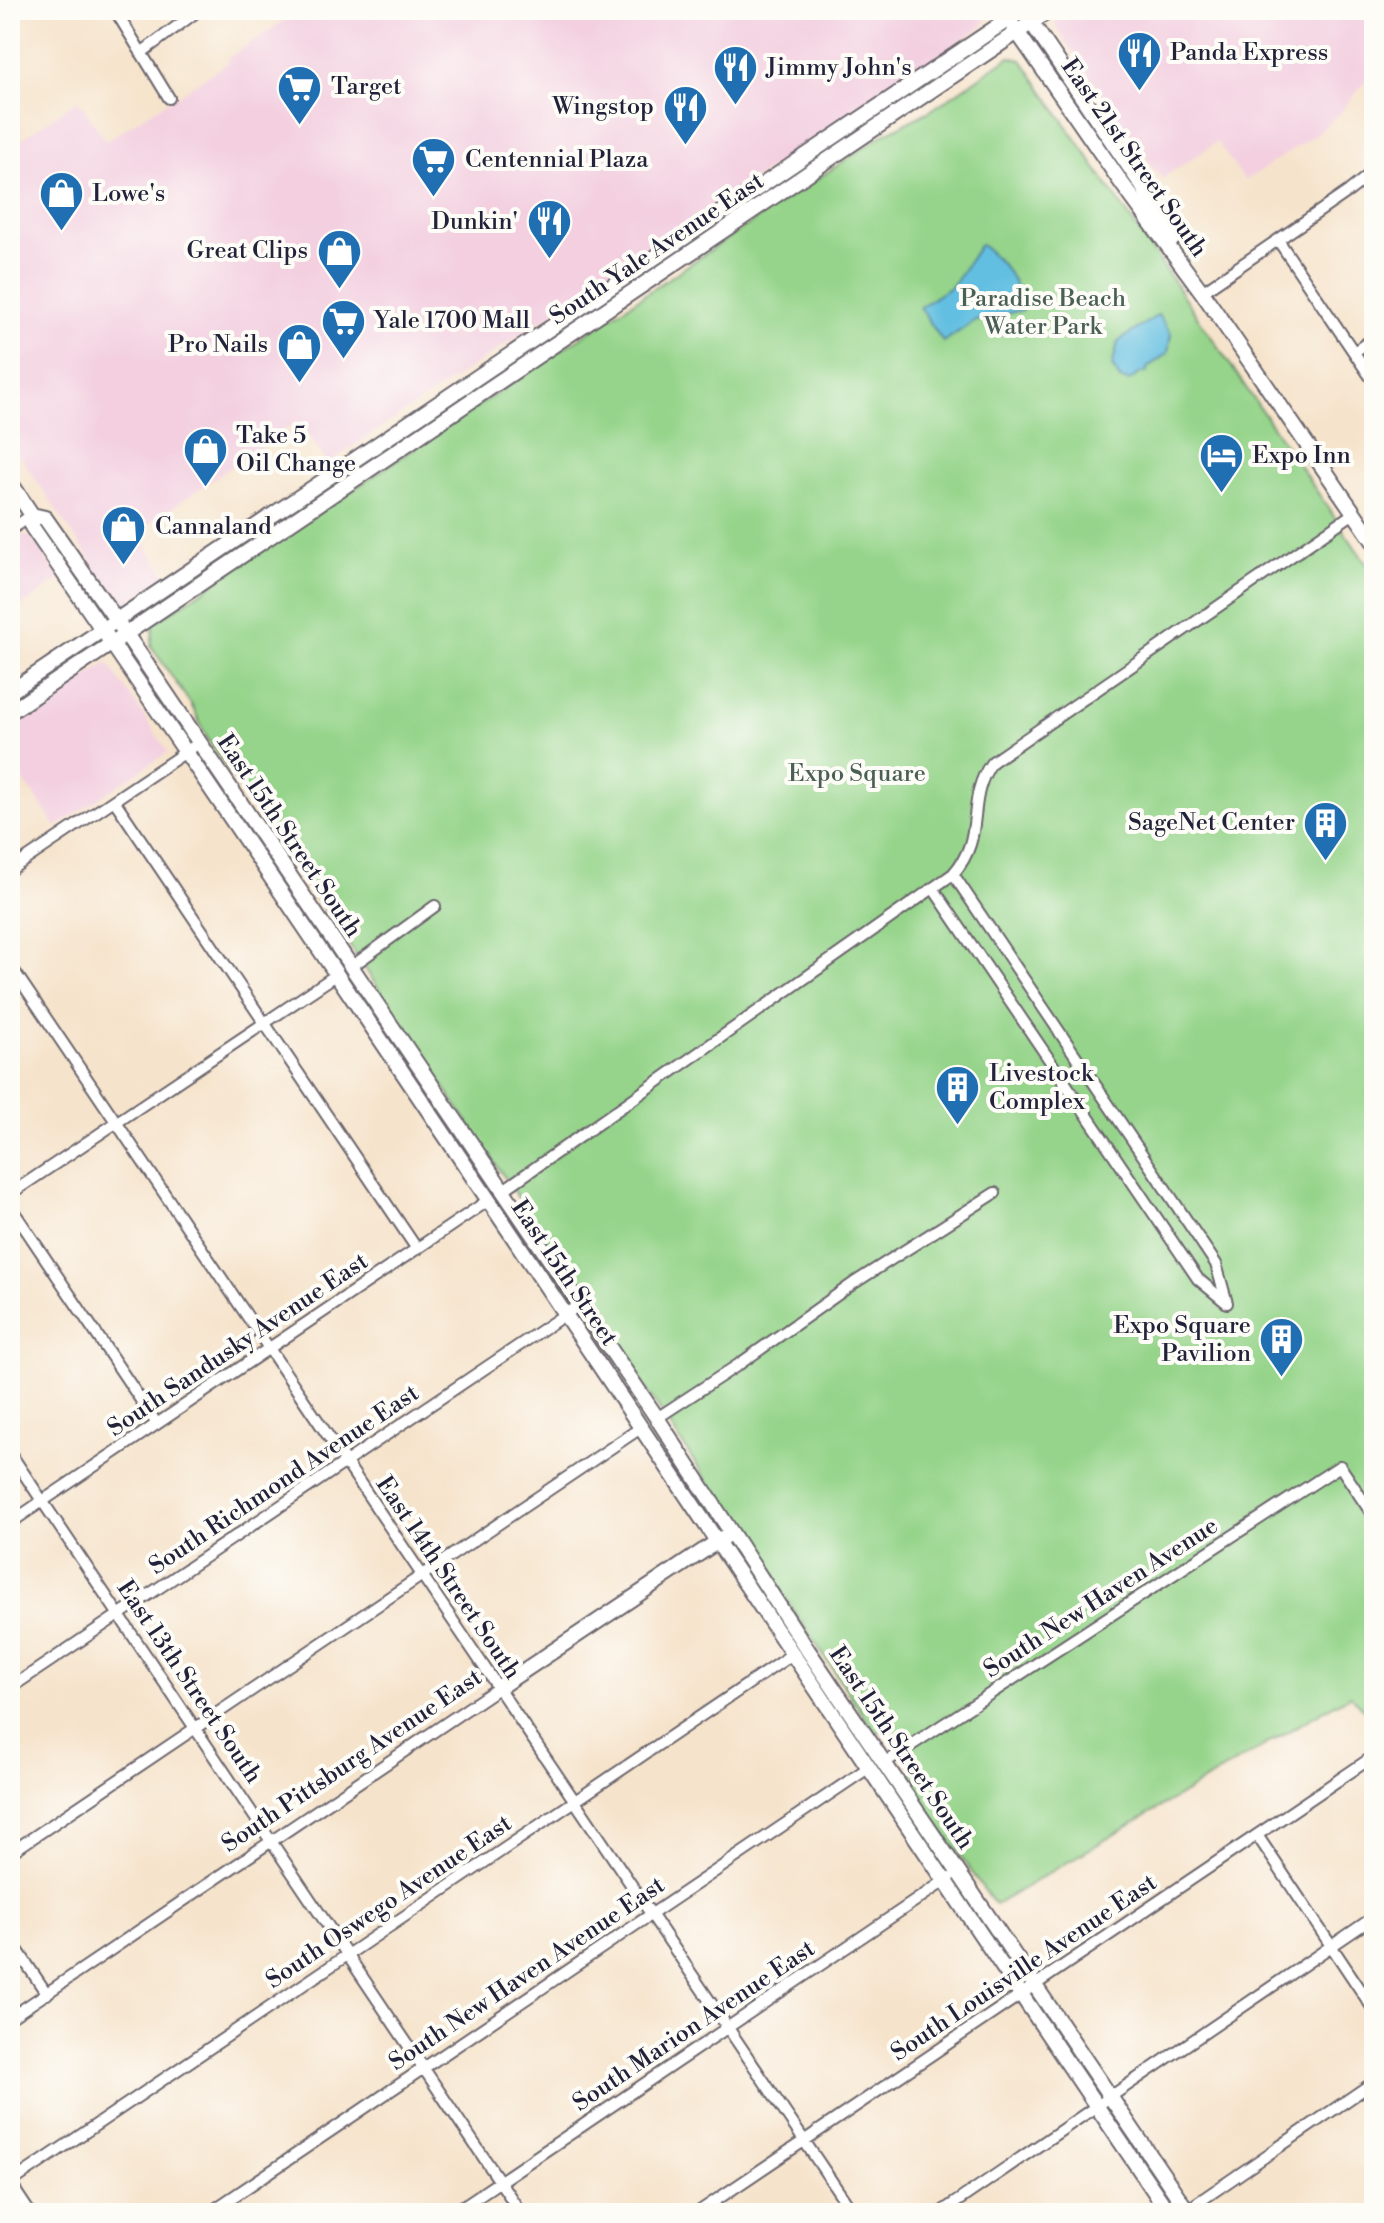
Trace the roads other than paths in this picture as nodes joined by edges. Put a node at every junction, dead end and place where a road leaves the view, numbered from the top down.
1 (115, 10) edge
2 (199, 10) edge
3 (1022, 10) edge
4 (1050, 10) edge
5 (1006, 14) edge
6 (1032, 23) junction
7 (1019, 32) junction
8 (141, 53) junction
9 (169, 98) dead end
10 (1374, 171) edge
11 (739, 200) junction
12 (748, 214) junction
13 (1278, 240) junction
14 (637, 268) junction
15 (647, 282) junction
16 (1202, 292) junction
17 (560, 320) junction
18 (570, 334) junction
19 (1374, 338) edge
20 (1354, 352) junction
21 (1374, 382) edge
22 (461, 387) junction
23 (470, 402) junction
24 (10, 482) edge
25 (289, 502) junction
26 (1354, 513) junction
27 (32, 515) junction
28 (299, 517) junction
29 (10, 530) edge
30 (1374, 542) edge
31 (116, 620) junction
32 (103, 628) junction
33 (126, 634) junction
34 (112, 642) junction
35 (10, 692) edge
36 (10, 712) edge
37 (199, 743) junction
38 (185, 753) junction
39 (114, 800) junction
40 (10, 870) edge
41 (953, 874) junction
42 (933, 888) junction
43 (435, 906) dead end
44 (10, 965) edge
45 (351, 967) junction
46 (336, 975) junction
47 (264, 1022) junction
48 (117, 1121) junction
49 (502, 1191) junction
50 (995, 1193) dead end
51 (10, 1194) edge
52 (489, 1200) junction
53 (10, 1206) edge
54 (417, 1249) junction
55 (579, 1305) junction
56 (566, 1314) junction
57 (269, 1349) junction
58 (604, 1370) joint
59 (657, 1418) junction
60 (157, 1424) junction
61 (642, 1427) junction
62 (10, 1453) edge
63 (346, 1463) junction
64 (43, 1501) junction
65 (1374, 1517) edge
66 (10, 1523) edge
67 (732, 1532) junction
68 (719, 1541) junction
69 (422, 1575) junction
70 (119, 1614) junction
71 (805, 1646) junction
72 (791, 1655) junction
73 (10, 1688) edge
74 (498, 1688) junction
75 (195, 1727) junction
76 (1374, 1756) edge
77 (884, 1763) junction
78 (868, 1768) junction
79 (575, 1801) junction
80 (1257, 1835) junction
81 (272, 1842) junction
82 (10, 1853) edge
83 (958, 1872) junction
84 (944, 1881) junction
85 (651, 1914) junction
86 (1374, 1917) edge
87 (10, 1939) edge
88 (1331, 1946) junction
89 (348, 1954) junction
90 (1034, 1985) junction
91 (47, 1994) junction
92 (1021, 1994) junction
93 (1374, 2010) edge
94 (10, 2018) edge
95 (728, 2027) junction
96 (424, 2067) junction
97 (1374, 2082) edge
98 (1112, 2094) junction
99 (1097, 2107) junction
100 (804, 2141) junction
101 (500, 2182) junction
102 (10, 2183) edge
103 (1186, 2212) edge
104 (30, 2213) edge
105 (209, 2213) edge
106 (453, 2213) edge
107 (521, 2213) edge
108 (697, 2213) edge
109 (853, 2213) edge
110 (940, 2213) edge
111 (1169, 2213) edge

1 - 8 street
2 - 8 street
3 - 5 main road, South Yale Avenue East
3 - 6 main road, East 21st Street South
4 - 6 main road, South Yale Avenue East
5 - 7 main road, East 21st Street South
5 - 11 main road, South Yale Avenue East
6 - 7 main road, South Yale Avenue East
6 - 16 main road, East 21st Street South
7 - 12 main road, South Yale Avenue East
7 - 16 main road, East 21st Street South
8 - 9 street
10 - 13 street
11 - 12 main road
11 - 14 main road, South Yale Avenue East
12 - 15 main road, South Yale Avenue East
13 - 16 street
13 - 20 street
14 - 15 main road
14 - 17 main road, South Yale Avenue East
15 - 18 main road, South Yale Avenue East
16 - 26 main road, East 21st Street South
17 - 18 main road
17 - 22 main road, South Yale Avenue East
18 - 23 main road, South Yale Avenue East
19 - 20 street
20 - 21 street
22 - 23 main road
22 - 25 main road, South Yale Avenue East
23 - 28 main road, South Yale Avenue East
24 - 27 main road, East 15th Street South
25 - 28 main road
25 - 31 main road, South Yale Avenue East
26 - 30 main road, East 21st Street South
26 - 41 street
27 - 29 street
27 - 31 main road, East 15th Street South
27 - 32 main road, East 15th Street South
28 - 33 main road, South Yale Avenue East
31 - 32 main road, South Yale Avenue East
31 - 33 main road, East 15th Street South
32 - 34 main road, East 15th Street South
32 - 35 main road, South Yale Avenue East
33 - 34 main road, South Yale Avenue East
33 - 37 main road, East 15th Street South
34 - 36 main road, South Yale Avenue East
34 - 38 main road, East 15th Street South
37 - 38 street
37 - 45 main road, East 15th Street South
38 - 39 street
38 - 46 main road, East 15th Street South
39 - 40 street
39 - 47 street
41 - 42 street
41 - 42 street
42 - 49 street
43 - 45 street
44 - 48 street, East 14th Street South
45 - 46 main road
45 - 49 main road, East 15th Street South
46 - 47 street
46 - 52 main road, East 15th Street South
47 - 48 street
47 - 54 street
48 - 51 street
48 - 57 street, East 14th Street South
49 - 52 main road
49 - 55 main road, East 15th Street
50 - 59 street
52 - 54 street, South Sandusky Avenue East
52 - 56 main road, East 15th Street
53 - 60 street
54 - 57 street, South Sandusky Avenue East
55 - 56 street, South Richmond Avenue East
55 - 59 main road, East 15th Street South
56 - 58 main road, East 15th Street
56 - 63 street, South Richmond Avenue East
57 - 60 street, South Sandusky Avenue East
57 - 63 street, East 14th Street South
58 - 61 main road, East 15th Street South
59 - 61 main road
59 - 67 main road, East 15th Street South
60 - 64 street, South Sandusky Avenue East
61 - 68 main road, East 15th Street South
61 - 69 street
62 - 64 street, East 13th Street South
63 - 69 street, East 14th Street South
63 - 70 street, South Richmond Avenue East
64 - 66 street, South Sandusky Avenue East
64 - 70 street, East 13th Street South
65 - 77 street, South New Haven Avenue
67 - 68 main road, South Pittsburg Avenue East
67 - 71 main road, East 15th Street South
68 - 72 main road, East 15th Street South
68 - 74 main road, South Pittsburg Avenue East
69 - 74 street, East 14th Street South
69 - 75 street
70 - 73 street, South Richmond Avenue East
70 - 75 street, East 13th Street South
71 - 72 main road
71 - 77 main road, East 15th Street South
72 - 78 main road, East 15th Street South
72 - 79 street, South Oswego Avenue East
74 - 79 street, East 14th Street South
74 - 81 street, South Pittsburg Avenue East
75 - 81 street, East 13th Street South
75 - 82 street
76 - 80 street, South Louisville Avenue East
77 - 78 main road
77 - 83 main road, East 15th Street South
78 - 84 main road, East 15th Street South
78 - 85 street, South New Haven Avenue East
79 - 85 street, East 14th Street South
79 - 89 street, South Oswego Avenue East
80 - 88 street
80 - 90 street, South Louisville Avenue East
81 - 89 street, East 13th Street South
81 - 91 street, South Pittsburg Avenue East
83 - 84 street, South Marion Avenue East
83 - 90 main road, East 15th Street South
84 - 92 main road, East 15th Street South
84 - 95 street, South Marion Avenue East
85 - 95 street, East 14th Street South
85 - 96 street, South New Haven Avenue East
86 - 88 street
87 - 91 street
88 - 93 street
88 - 98 street
89 - 96 street, East 13th Street South
89 - 102 street, South Oswego Avenue East
90 - 92 street, South Louisville Avenue East
90 - 98 main road, East 15th Street South
91 - 94 street, South Pittsburg Avenue East
92 - 99 main road, East 15th Street South
92 - 100 street, South Louisville Avenue East
95 - 100 street, East 14th Street South
95 - 101 street, South Marion Avenue East
96 - 101 street, East 13th Street South
96 - 105 street, South New Haven Avenue East
97 - 103 street
98 - 99 street
98 - 103 main road, East 15th Street South
99 - 110 street
99 - 111 main road, East 15th Street South
100 - 108 street, South Louisville Avenue East
100 - 109 street, East 14th Street South
101 - 106 street, South Marion Avenue East
101 - 107 street, East 13th Street South
102 - 104 street

